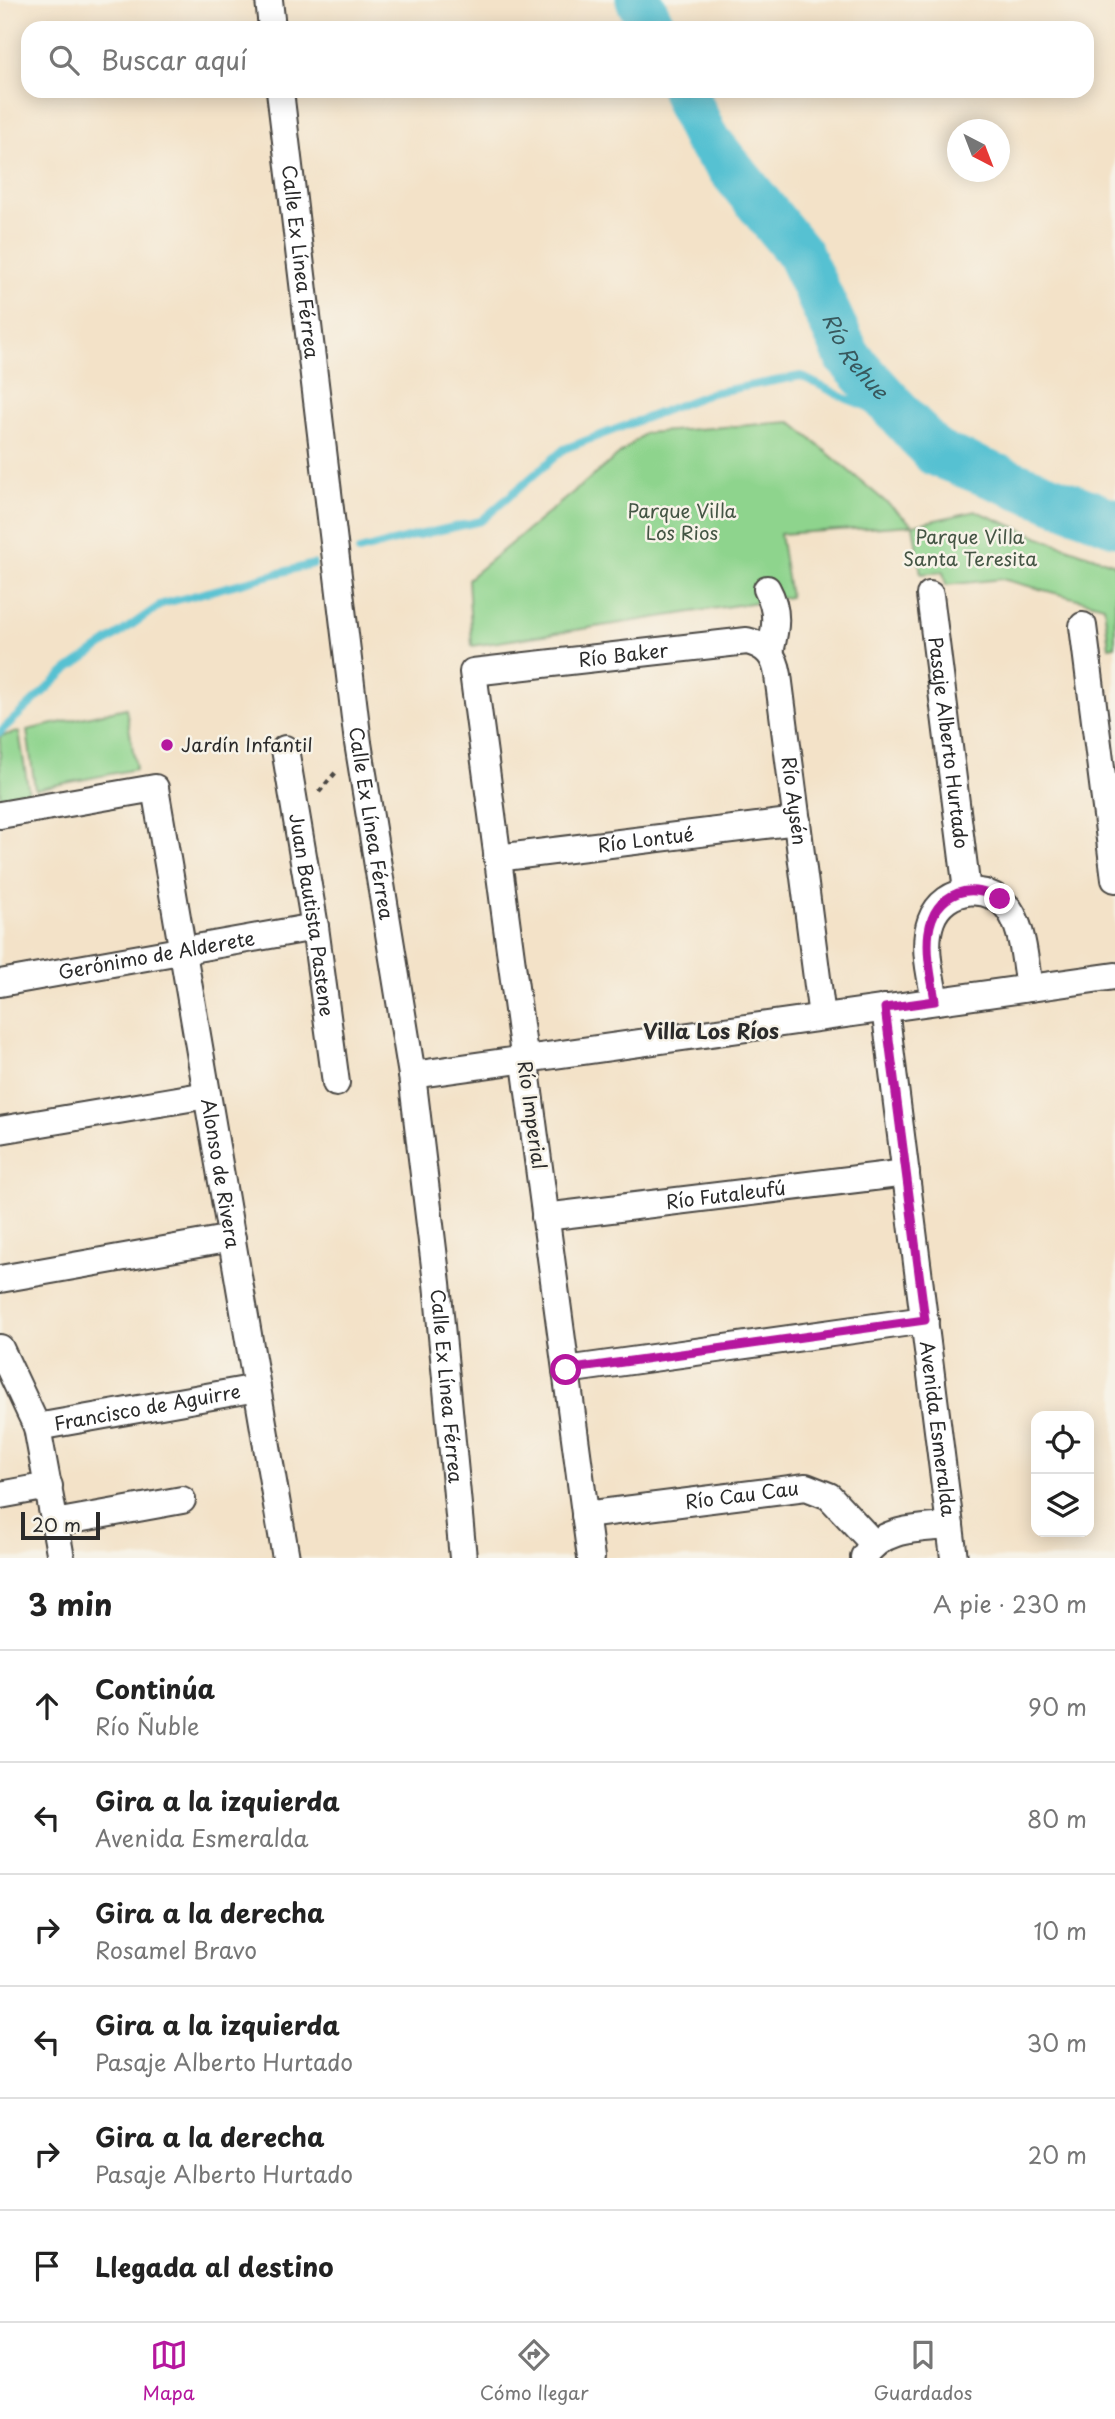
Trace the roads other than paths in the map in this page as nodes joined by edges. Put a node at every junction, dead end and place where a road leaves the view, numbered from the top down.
1 (281, 98) edge
2 (767, 589) dead end
3 (930, 595) dead end
4 (1083, 626) dead end
5 (770, 652) junction
6 (473, 672) joint
7 (285, 749) dead end
8 (0, 815) edge
9 (797, 821) junction
10 (497, 858) junction
11 (1115, 879) edge
12 (967, 891) junction
13 (315, 928) junction
14 (182, 951) junction
15 (1115, 976) edge
16 (0, 983) edge
17 (1029, 988) junction
18 (935, 1001) junction
19 (885, 1008) junction
20 (822, 1017) junction
21 (524, 1059) junction
22 (412, 1075) junction
23 (336, 1083) dead end
24 (207, 1096) junction
25 (0, 1130) edge
26 (906, 1173) junction
27 (545, 1217) junction
28 (232, 1238) junction
29 (0, 1279) edge
30 (925, 1320) junction
31 (0, 1351) edge
32 (566, 1370) junction
33 (257, 1388) junction
34 (37, 1427) junction
35 (49, 1486) junction
36 (0, 1495) edge
37 (182, 1500) dead end
38 (585, 1515) junction
39 (55, 1523) junction
40 (950, 1526) junction
41 (869, 1551) edge
42 (61, 1558) edge
43 (286, 1558) edge
44 (463, 1558) edge
45 (591, 1558) edge
46 (954, 1558) edge

1 - 22 street, Calle Ex Línea Férrea
2 - 5 street, Río Aysén
3 - 12 street, Pasaje Alberto Hurtado
4 - 11 street
5 - 6 street, Río Baker
5 - 9 street, Río Aysén
6 - 10 street, Río Imperial
7 - 13 street, Juan Bautista Pastene
8 - 14 street, Alonso de Rivera
9 - 10 street, Río Lontué
9 - 20 street, Río Aysén
10 - 21 street, Río Imperial
12 - 17 street
12 - 18 street
13 - 14 street, Gerónimo de Alderete
13 - 23 street, Juan Bautista Pastene
14 - 16 street, Gerónimo de Alderete
14 - 24 street, Alonso de Rivera
15 - 17 street
17 - 18 street
18 - 19 street
19 - 20 street
19 - 26 street, Avenida Esmeralda
20 - 21 street
21 - 22 street
21 - 27 street, Río Imperial
22 - 44 street, Calle Ex Línea Férrea
24 - 25 street
24 - 28 street, Alonso de Rivera
26 - 27 street, Río Futaleufú
26 - 30 street, Avenida Esmeralda
27 - 32 street, Río Imperial
28 - 29 street
28 - 33 street, Alonso de Rivera
30 - 32 street
30 - 40 street, Avenida Esmeralda
31 - 34 street
32 - 38 street, Río Imperial
33 - 34 street, Francisco de Aguirre
33 - 43 street, Alonso de Rivera
34 - 35 street
35 - 36 street
35 - 39 street
37 - 39 street
38 - 41 street, Río Cau Cau
38 - 45 street, Río Imperial
39 - 42 street
40 - 41 street
40 - 46 street, Avenida Esmeralda

